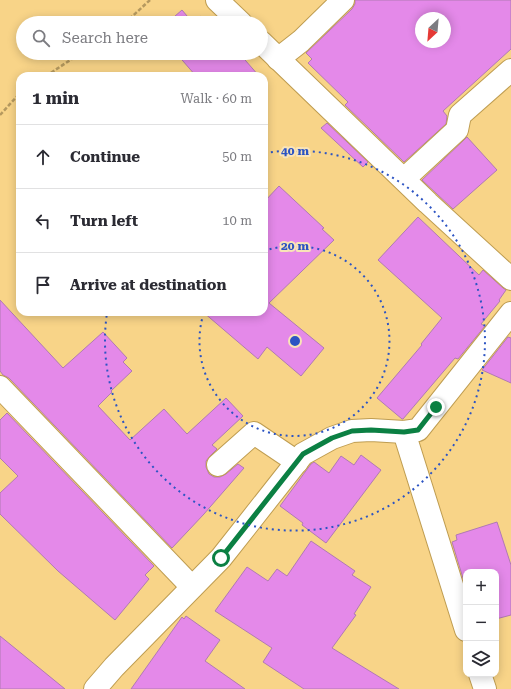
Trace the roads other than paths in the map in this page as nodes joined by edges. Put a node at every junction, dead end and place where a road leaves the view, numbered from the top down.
1 (217, 0) edge
2 (342, 0) edge
3 (234, 16) edge
4 (268, 49) edge
5 (278, 59) junction
6 (511, 70) edge
7 (404, 179) junction
8 (511, 279) edge
9 (511, 313) edge
10 (0, 387) edge
11 (404, 432) junction
12 (297, 462) junction
13 (218, 465) dead end
14 (192, 588) junction
15 (463, 620) edge
16 (95, 689) edge

1 - 3 street
2 - 5 street
4 - 5 street
5 - 7 street
6 - 7 street
7 - 8 street
9 - 11 street
10 - 14 street
11 - 12 street
11 - 15 street
12 - 13 street
12 - 14 street
14 - 16 street

